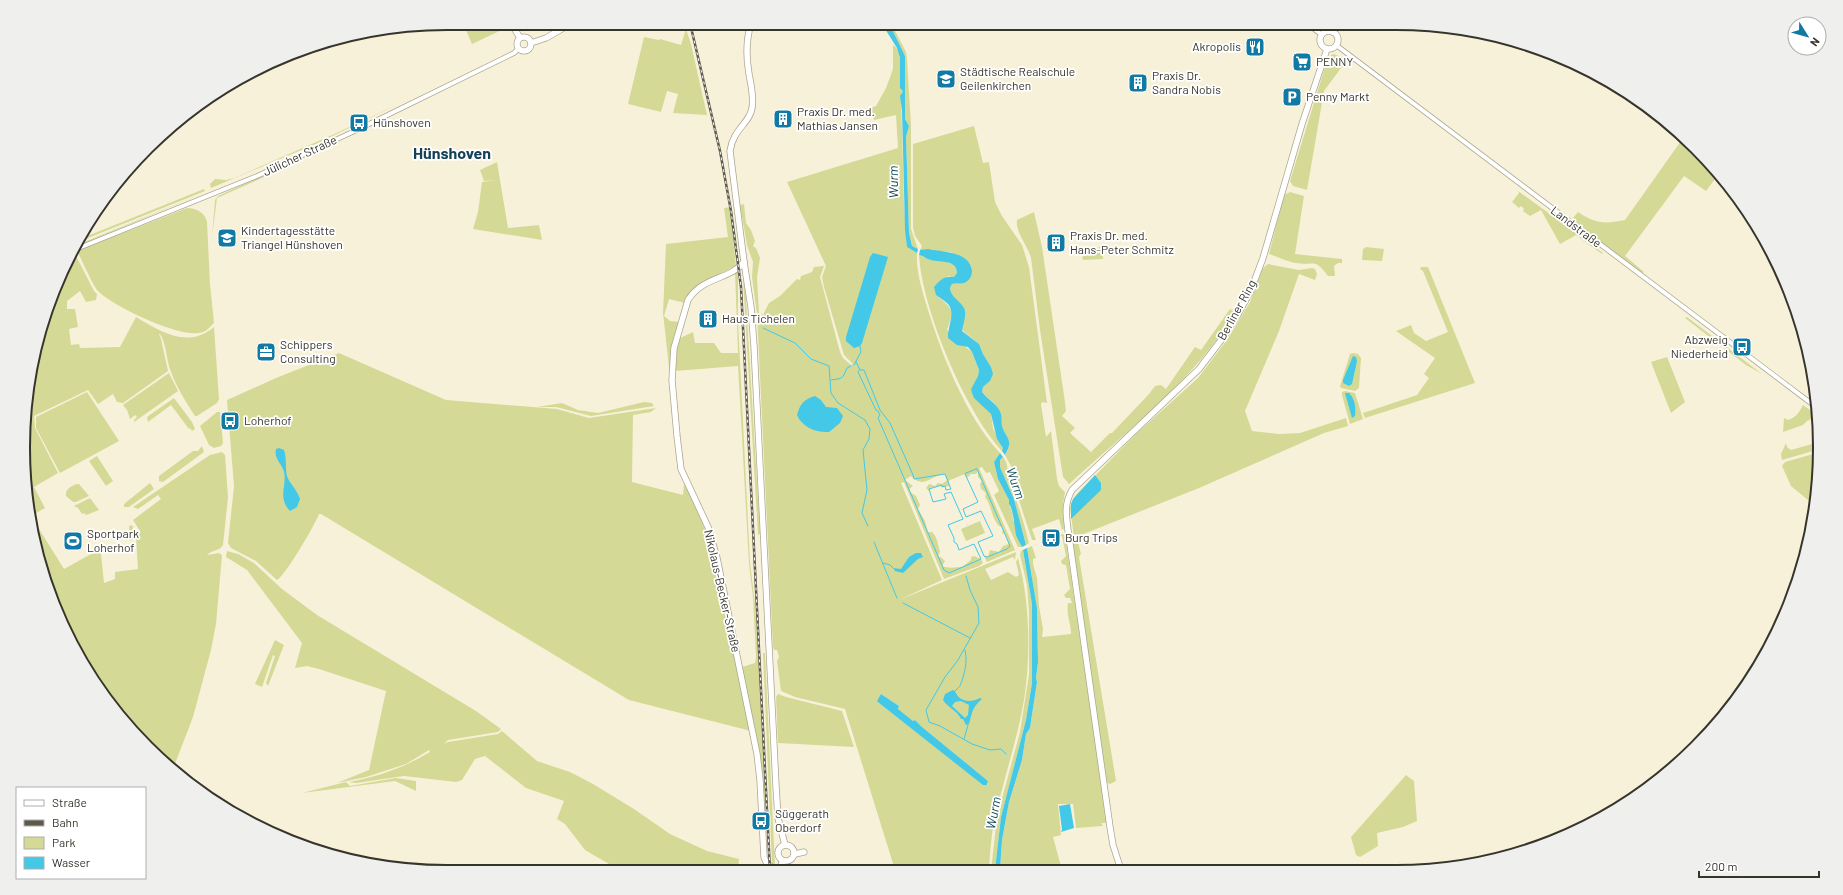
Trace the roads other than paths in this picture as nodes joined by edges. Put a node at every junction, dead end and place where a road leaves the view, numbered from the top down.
1 (515, 30) edge
2 (560, 30) edge
3 (749, 30) edge
4 (1315, 30) edge
5 (1332, 32) joint
6 (1322, 35) junction
7 (520, 38) junction
8 (531, 43) junction
9 (1336, 45) junction
10 (1327, 48) junction
11 (518, 49) junction
12 (82, 247) edge
13 (744, 262) junction
14 (1810, 403) edge
15 (784, 845) junction
16 (804, 852) dead end
17 (794, 854) junction
18 (783, 861) junction
19 (770, 865) edge
20 (780, 865) edge
21 (1119, 865) edge

1 - 7 main road
2 - 8 main road
3 - 13 main road
4 - 6 street
5 - 6 main road
5 - 9 main road
6 - 10 main road
7 - 8 main road
7 - 11 main road
8 - 11 main road
9 - 10 main road
9 - 14 street, Landstraße
10 - 21 main road, Berliner Ring
11 - 12 street, Jülicher Straße
13 - 15 main road
13 - 19 main road, Nikolaus-Becker-Straße
15 - 17 main road
15 - 18 main road
16 - 17 main road
17 - 18 main road
18 - 20 main road

